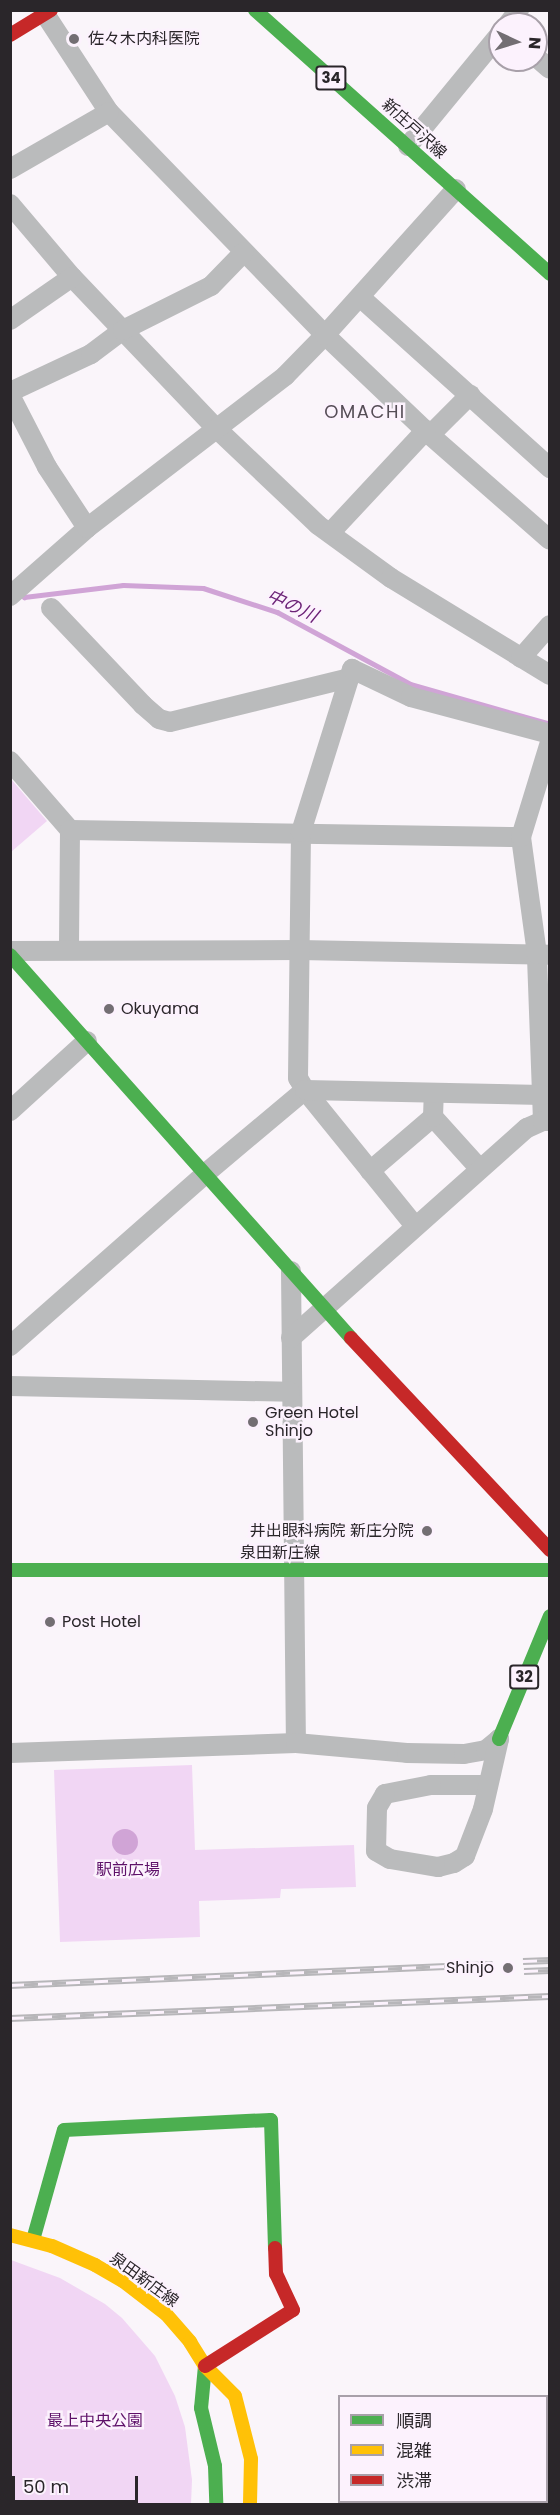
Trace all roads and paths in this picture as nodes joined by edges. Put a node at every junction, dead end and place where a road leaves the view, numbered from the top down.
1 (255, 10) edge
2 (48, 13) edge
3 (10, 35) edge
4 (488, 49) edge
5 (109, 112) junction
6 (408, 146) junction
7 (10, 169) edge
8 (456, 189) junction
9 (10, 204) edge
10 (244, 252) junction
11 (549, 274) edge
12 (72, 277) junction
13 (360, 297) junction
14 (10, 320) edge
15 (123, 330) junction
16 (325, 335) junction
17 (10, 394) edge
18 (470, 395) junction
19 (217, 429) junction
20 (428, 432) junction
21 (549, 468) edge
22 (87, 528) junction
23 (330, 533) junction
24 (549, 540) edge
25 (10, 596) edge
26 (51, 608) dead end
27 (549, 625) edge
28 (521, 658) junction
29 (549, 675) edge
30 (349, 678) junction
31 (549, 734) edge
32 (549, 742) edge
33 (10, 761) edge
34 (70, 830) junction
35 (301, 832) junction
36 (521, 837) junction
37 (69, 950) junction
38 (299, 950) junction
39 (10, 953) edge
40 (543, 955) edge
41 (87, 1041) junction
42 (305, 1090) junction
43 (434, 1093) junction
44 (542, 1095) junction
45 (10, 1112) edge
46 (433, 1117) junction
47 (546, 1121) edge
48 (480, 1169) junction
49 (370, 1171) junction
50 (206, 1173) junction
51 (415, 1226) junction
52 (291, 1271) junction
53 (323, 1308) junction
54 (291, 1338) junction
55 (10, 1346) edge
56 (10, 1386) edge
57 (290, 1392) junction
58 (549, 1550) edge
59 (295, 1569) junction
60 (10, 1570) edge
61 (549, 1570) edge
62 (549, 1616) edge
63 (499, 1739) junction
64 (296, 1743) junction
65 (10, 1753) edge
66 (488, 1785) junction
67 (10, 2235) edge
68 (33, 2240) junction
69 (205, 2366) junction
70 (216, 2505) edge
71 (249, 2505) edge

1 - 6 main road, 新庄戸沢線 / 34
2 - 3 main road
2 - 5 street
4 - 6 street
5 - 7 street
5 - 10 street
6 - 8 main road, 新庄戸沢線 / 34
8 - 11 main road, 新庄戸沢線 / 34
8 - 13 street
9 - 12 street
10 - 15 street
10 - 16 street
12 - 14 street
12 - 15 street
13 - 16 street
13 - 18 street
15 - 17 street
15 - 19 street
16 - 19 street
16 - 20 street
17 - 22 street
18 - 20 street
18 - 21 street
19 - 22 street
19 - 23 street
20 - 23 street
20 - 24 street
22 - 25 street
23 - 28 street
26 - 30 street
27 - 28 street
28 - 29 street
30 - 31 street
30 - 35 street
32 - 36 street
33 - 34 street
34 - 35 street
34 - 37 street
35 - 36 street
35 - 38 street
36 - 40 street
37 - 38 street
37 - 39 street
38 - 40 street
38 - 42 street
39 - 41 main road
40 - 44 street
41 - 45 street
41 - 50 main road
42 - 43 street
42 - 49 street
42 - 50 street
43 - 44 street
43 - 46 street
44 - 47 street
46 - 48 street
46 - 49 street
47 - 48 street
48 - 51 street
49 - 51 street
50 - 52 main road
50 - 55 street
51 - 53 street
52 - 53 main road
52 - 54 street
53 - 54 street
53 - 58 main road
54 - 57 street
56 - 57 street
57 - 59 street
59 - 60 main road, 泉田新庄線
59 - 61 main road, 泉田新庄線
59 - 64 street
62 - 63 main road, 32
63 - 64 street
63 - 66 street
64 - 65 street
66 - 66 street
67 - 68 main road, 泉田新庄線
68 - 69 main road, 泉田新庄線
68 - 69 main road
69 - 70 main road
69 - 71 main road, 泉田新庄線

